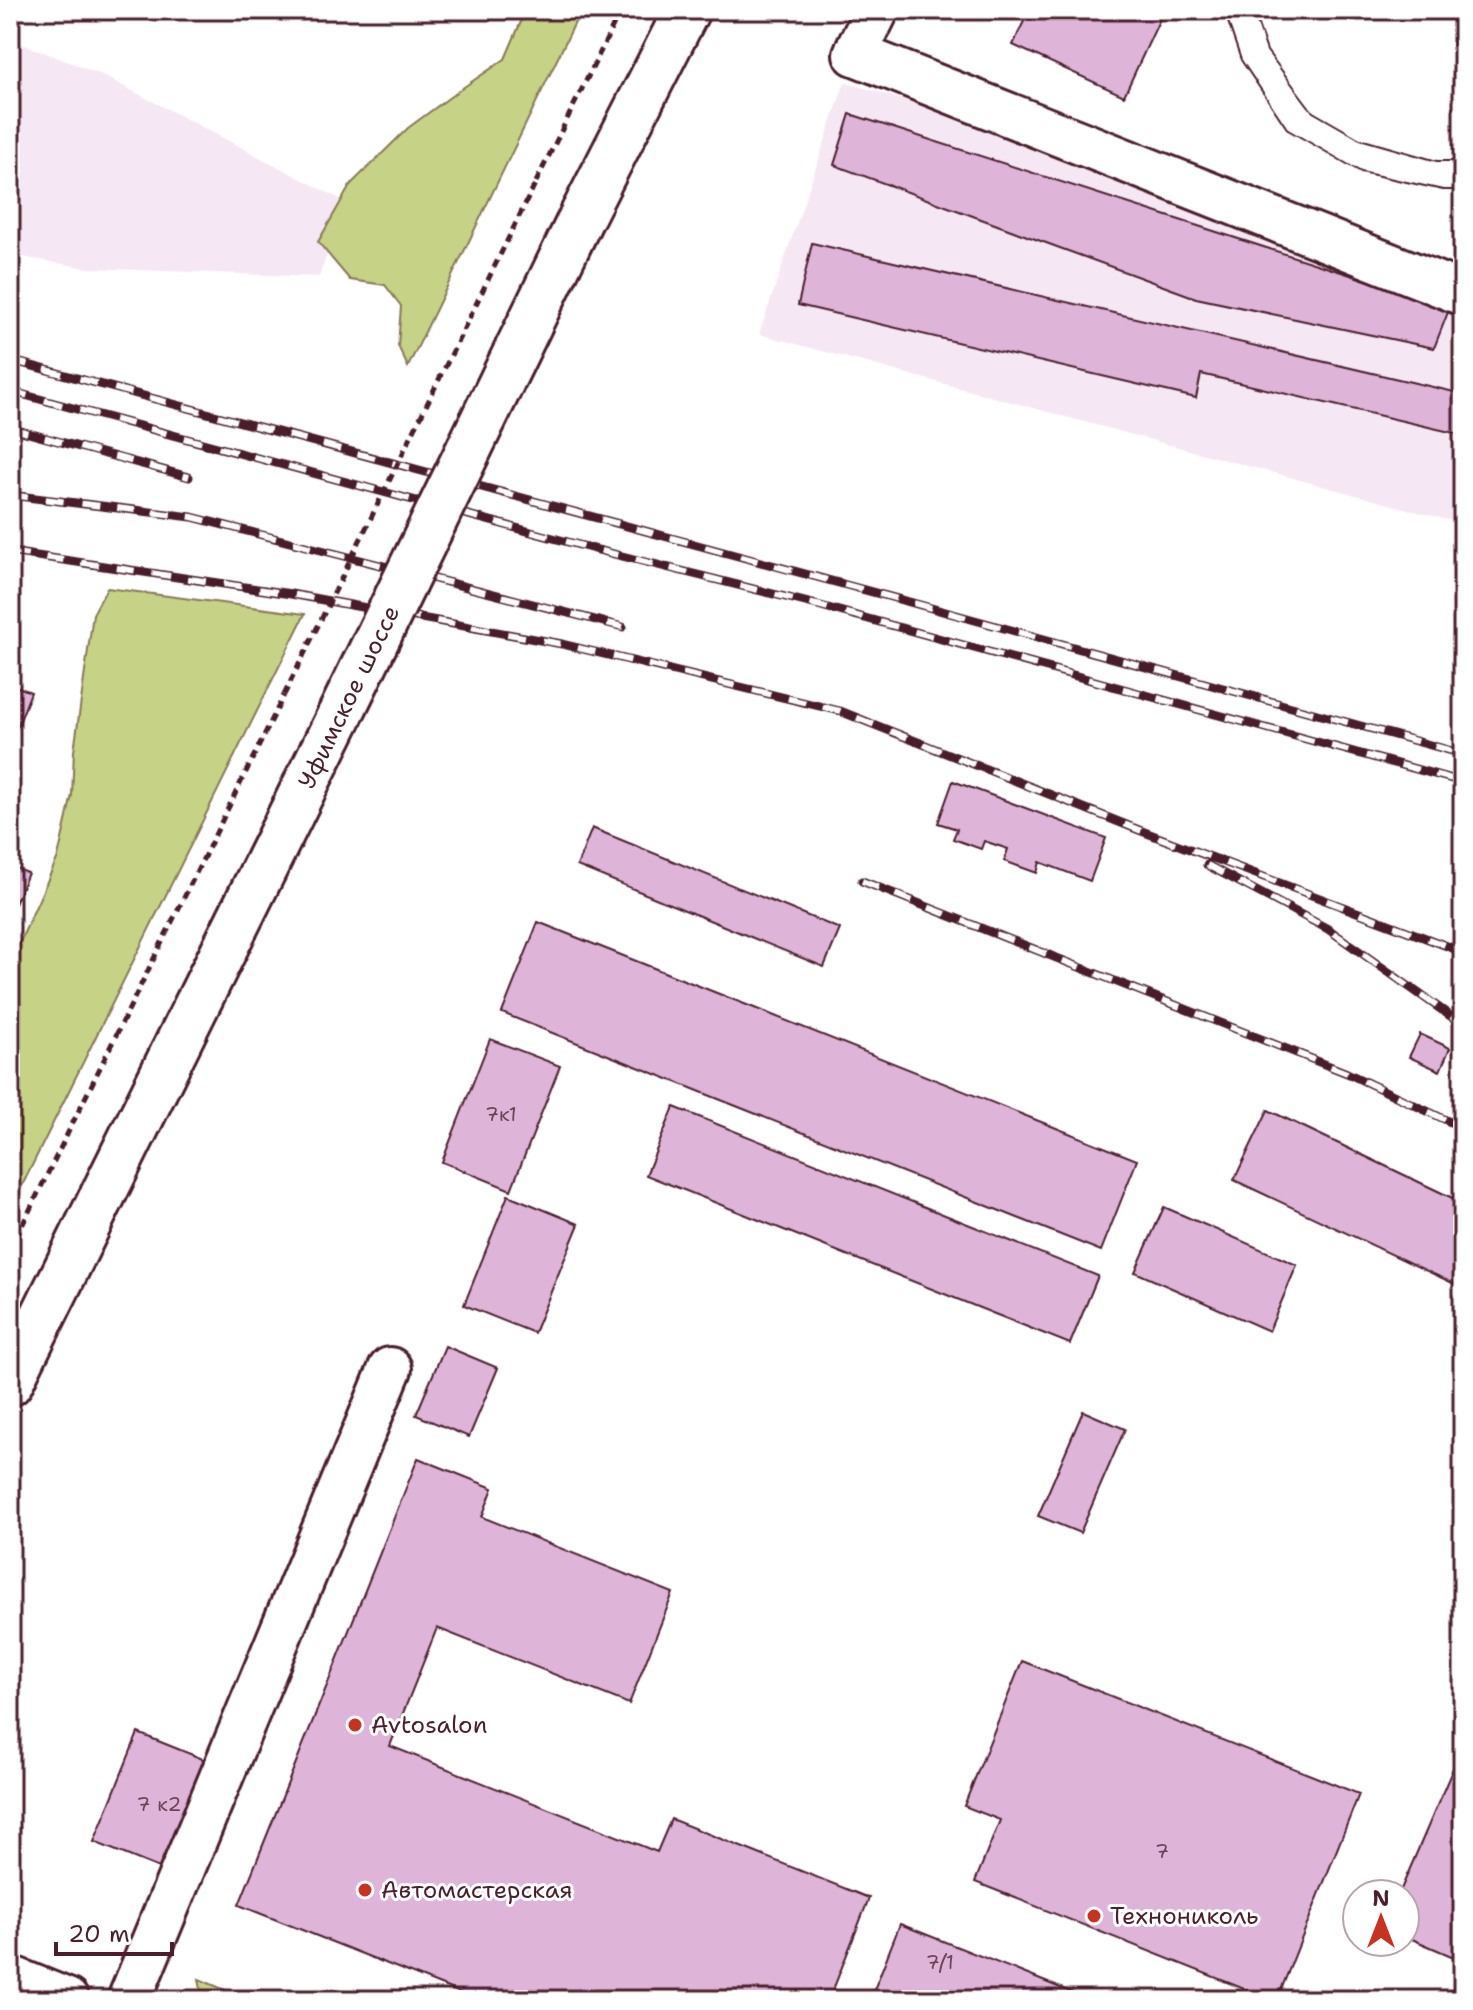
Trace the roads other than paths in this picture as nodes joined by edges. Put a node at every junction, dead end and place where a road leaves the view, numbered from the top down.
1 (687, 10) edge
2 (877, 10) edge
3 (1461, 293) dead end
4 (390, 1369) dead end
5 (10, 1383) edge
6 (10, 1977) edge
7 (67, 2000) edge
8 (129, 2000) edge

1 - 5 main road, Уфимское шоссе, bridge
2 - 3 street
4 - 8 street
6 - 7 street

